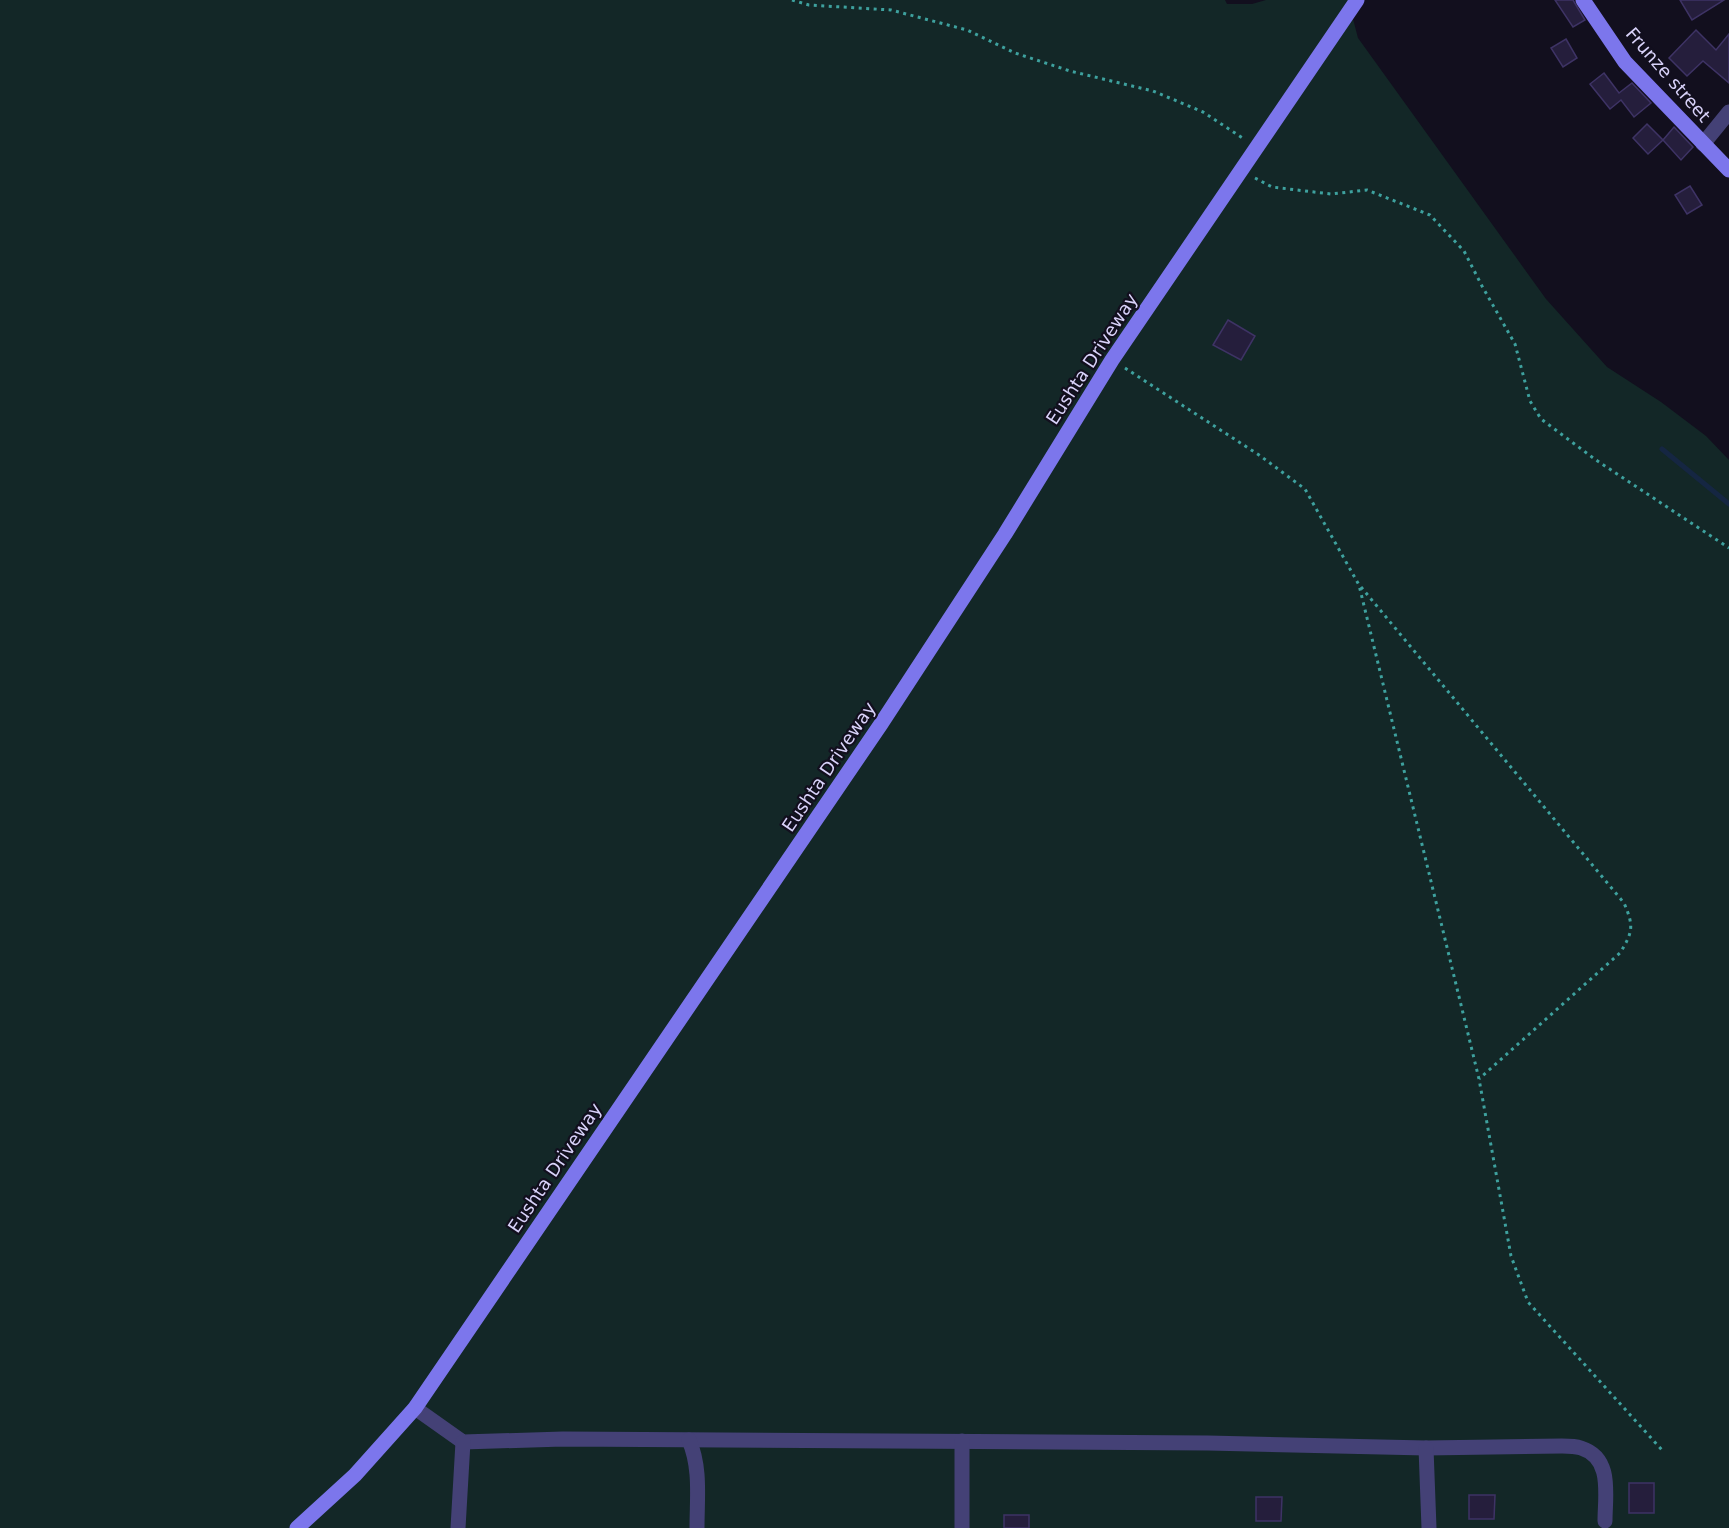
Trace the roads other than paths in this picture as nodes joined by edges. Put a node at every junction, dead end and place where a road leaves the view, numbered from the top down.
1 (1357, 0) edge
2 (1583, 0) edge
3 (1729, 112) edge
4 (1703, 144) junction
5 (1729, 170) edge
6 (415, 1408) junction
7 (689, 1440) junction
8 (962, 1441) junction
9 (463, 1442) junction
10 (1426, 1448) junction
11 (1605, 1521) dead end
12 (297, 1528) edge
13 (458, 1528) edge
14 (697, 1528) edge
15 (962, 1528) edge
16 (1429, 1528) edge

1 - 6 street, Eushta Driveway
2 - 4 street, Frunze street
3 - 4 street
4 - 5 street, Frunze street
6 - 9 street
6 - 12 street, Eushta Driveway
7 - 8 street
7 - 9 street
7 - 14 street
8 - 10 street
8 - 15 street
9 - 13 street
10 - 11 street
10 - 16 street

